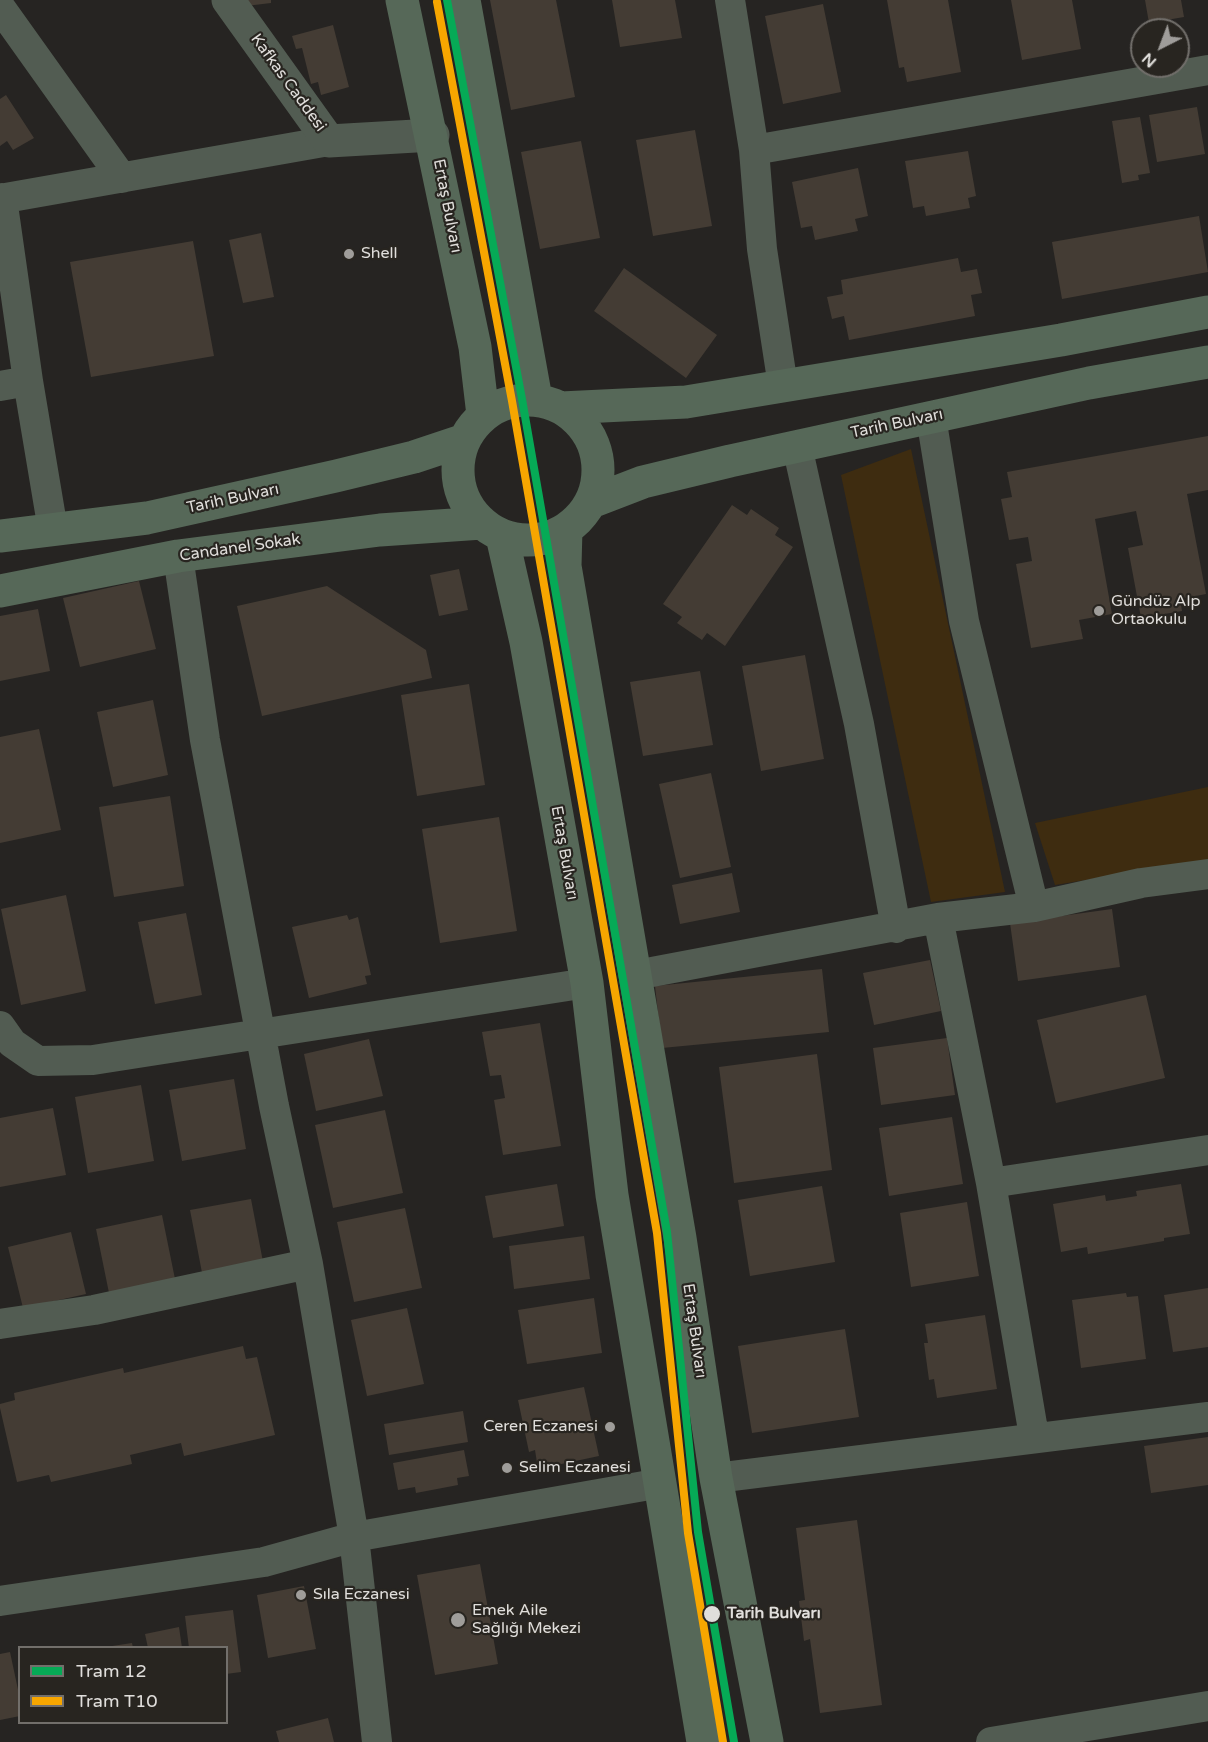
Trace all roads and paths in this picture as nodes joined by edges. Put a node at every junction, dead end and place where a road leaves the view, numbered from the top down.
1 (228, 0) edge
2 (402, 0) edge
3 (464, 0) edge
4 (730, 0) edge
5 (0, 7) edge
6 (1208, 70) edge
7 (433, 135) junction
8 (329, 141) junction
9 (754, 150) junction
10 (122, 178) junction
11 (1, 199) edge
12 (1208, 312) edge
13 (1208, 362) edge
14 (14, 383) edge
15 (783, 386) junction
16 (549, 404) junction
17 (483, 414) junction
18 (931, 417) junction
19 (462, 441) junction
20 (797, 446) junction
21 (591, 502) junction
22 (566, 529) junction
23 (53, 530) junction
24 (492, 530) junction
25 (0, 536) edge
26 (178, 556) junction
27 (0, 591) edge
28 (1208, 874) edge
29 (1034, 907) junction
30 (939, 918) junction
31 (896, 928) junction
32 (636, 975) junction
33 (587, 983) junction
34 (0, 1026) edge
35 (260, 1033) junction
36 (1208, 1150) edge
37 (991, 1183) junction
38 (308, 1264) junction
39 (0, 1324) edge
40 (1208, 1417) edge
41 (1035, 1436) junction
42 (716, 1478) junction
43 (661, 1483) junction
44 (354, 1537) junction
45 (0, 1601) edge
46 (1208, 1706) edge
47 (377, 1742) edge
48 (703, 1742) edge
49 (766, 1742) edge
50 (991, 1742) edge

1 - 8 street, Kafkas Caddesi
2 - 7 main road, Ertaş Bulvarı
3 - 16 main road
4 - 9 street
5 - 10 street
6 - 9 street
7 - 8 street, Kafkas Caddesi
7 - 17 main road, Ertaş Bulvarı
8 - 10 street
9 - 15 street
10 - 11 street
11 - 14 street
12 - 15 main road
13 - 18 main road, Tarih Bulvarı
14 - 23 street
15 - 16 main road
16 - 17 main road
16 - 21 main road
17 - 19 main road
18 - 20 main road, Tarih Bulvarı
18 - 29 street
19 - 23 main road, Tarih Bulvarı
19 - 24 main road
20 - 21 main road, Tarih Bulvarı
20 - 31 street
21 - 22 main road
22 - 24 main road
22 - 32 main road, Ertaş Bulvarı
23 - 25 main road, Tarih Bulvarı
24 - 26 main road, Candanel Sokak
24 - 33 main road, Ertaş Bulvarı
26 - 27 main road, Candanel Sokak
26 - 35 street
28 - 29 street
29 - 30 street
30 - 31 street
30 - 37 street
31 - 32 street
32 - 42 main road, Ertaş Bulvarı
33 - 35 street
33 - 43 main road, Ertaş Bulvarı
34 - 35 street
35 - 38 street
36 - 37 street
37 - 41 street
38 - 39 street
38 - 44 street
40 - 41 street
41 - 42 street
42 - 49 main road, Ertaş Bulvarı
43 - 44 street
43 - 48 main road, Ertaş Bulvarı
44 - 45 street
44 - 47 street
46 - 50 street

